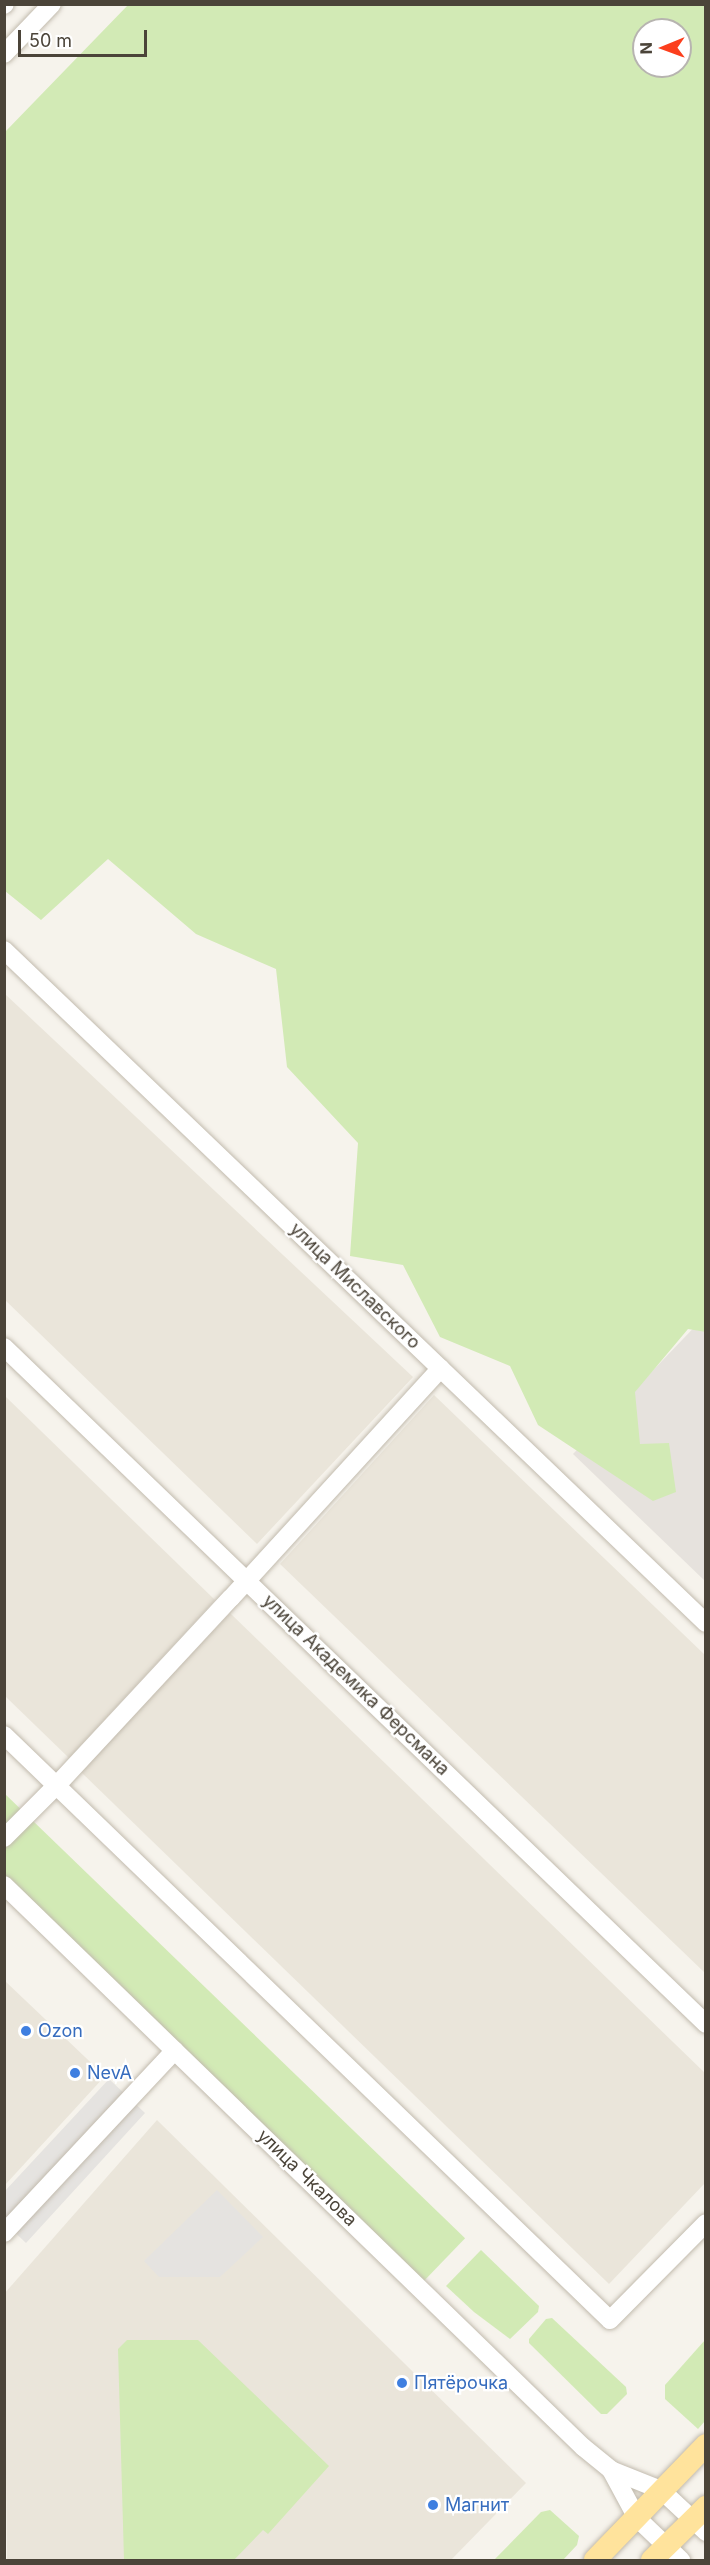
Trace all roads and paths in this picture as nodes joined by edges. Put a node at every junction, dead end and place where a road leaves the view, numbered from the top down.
1 (52, 4) edge
2 (4, 54) edge
3 (4, 950) edge
4 (4, 1347) edge
5 (441, 1368) junction
6 (248, 1580) junction
7 (705, 1623) edge
8 (4, 1735) edge
9 (57, 1785) junction
10 (4, 1838) edge
11 (4, 1885) edge
12 (705, 2024) edge
13 (175, 2050) junction
14 (705, 2223) edge
15 (4, 2233) edge
16 (705, 2445) edge
17 (611, 2470) junction
18 (661, 2490) junction
19 (637, 2518) junction
20 (701, 2520) edge
21 (666, 2556) edge
22 (595, 2560) edge

1 - 2 street
3 - 5 street, улица Миславского
4 - 6 street, улица Академика Ферсмана
5 - 6 street
5 - 7 street, улица Миславского
6 - 9 street
6 - 12 street, улица Академика Ферсмана
8 - 9 street
9 - 10 street
9 - 14 street
11 - 13 street, улица Чкалова
13 - 15 street
13 - 17 street, улица Чкалова
16 - 18 main road
17 - 18 street, улица Чкалова
17 - 19 street, улица Чкалова
18 - 19 main road
18 - 20 street, улица Чкалова
19 - 21 street, улица Чкалова
19 - 22 main road
20 - 21 main road

